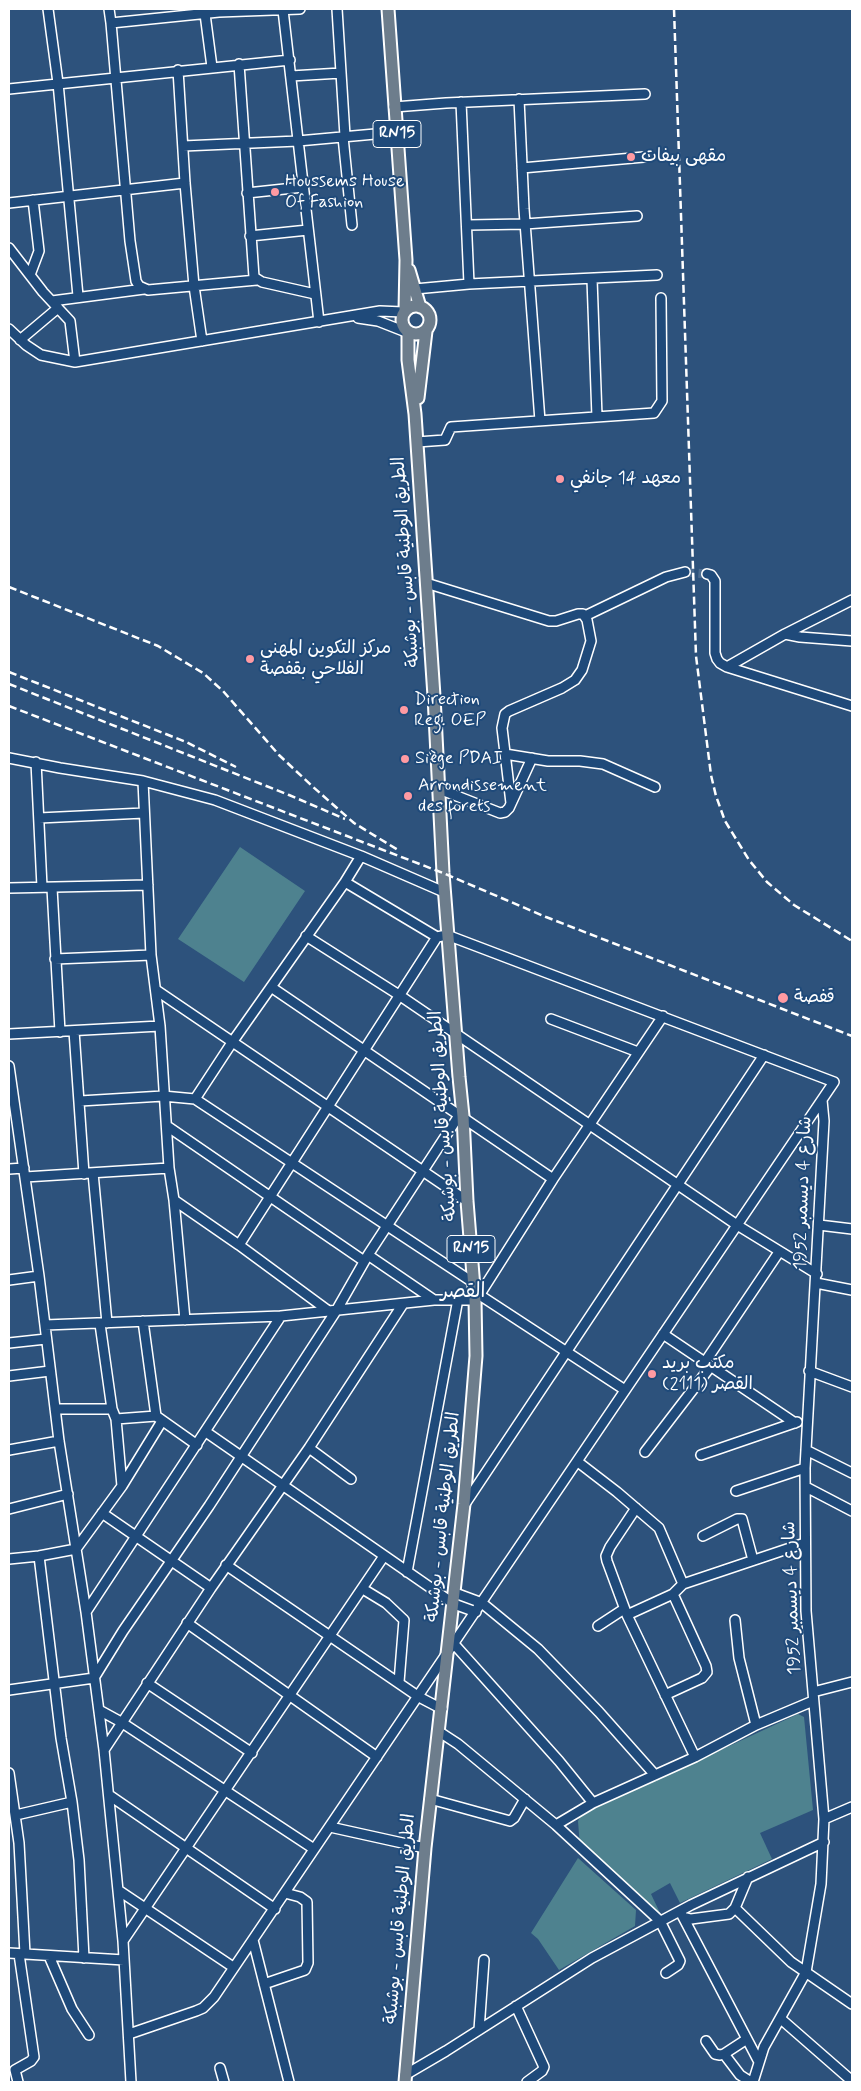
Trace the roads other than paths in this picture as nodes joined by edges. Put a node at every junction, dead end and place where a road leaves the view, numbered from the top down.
1 (48, 9) edge
2 (109, 9) edge
3 (300, 9) edge
4 (337, 9) edge
5 (388, 9) edge
6 (258, 10) edge
7 (283, 10) junction
8 (206, 14) junction
9 (111, 23) junction
10 (290, 60) junction
11 (238, 64) junction
12 (212, 67) junction
13 (178, 70) junction
14 (341, 73) junction
15 (291, 76) junction
16 (115, 77) junction
17 (58, 83) junction
18 (9, 89) edge
19 (645, 94) dead end
20 (519, 99) junction
21 (461, 102) junction
22 (394, 107) junction
23 (396, 132) junction
24 (344, 137) junction
25 (298, 140) junction
26 (244, 143) junction
27 (183, 146) junction
28 (644, 157) dead end
29 (522, 168) junction
30 (185, 183) junction
31 (303, 187) junction
32 (125, 189) junction
33 (247, 193) junction
34 (69, 196) junction
35 (33, 200) junction
36 (9, 202) edge
37 (638, 216) dead end
38 (525, 224) junction
39 (352, 225) dead end
40 (468, 225) junction
41 (308, 230) junction
42 (250, 236) junction
43 (9, 248) edge
44 (406, 260) junction
45 (30, 274) junction
46 (657, 275) dead end
47 (592, 279) junction
48 (257, 280) junction
49 (530, 282) junction
50 (469, 284) junction
51 (194, 286) junction
52 (144, 289) junction
53 (415, 289) junction
54 (315, 294) junction
55 (78, 296) junction
56 (660, 298) dead end
57 (55, 304) junction
58 (420, 307) junction
59 (404, 311) junction
60 (347, 318) junction
61 (319, 322) junction
62 (9, 329) edge
63 (426, 331) junction
64 (407, 332) junction
65 (20, 340) junction
66 (202, 341) junction
67 (74, 362) junction
68 (415, 414) junction
69 (597, 417) junction
70 (540, 421) junction
71 (417, 442) junction
72 (685, 572) tunnel mouth
73 (707, 574) dead end
74 (426, 583) junction
75 (852, 600) edge
76 (585, 616) junction
77 (785, 634) junction
78 (852, 642) edge
79 (727, 667) junction
80 (852, 706) edge
81 (505, 754) junction
82 (9, 758) edge
83 (532, 758) junction
84 (36, 762) junction
85 (143, 781) junction
86 (655, 787) dead end
87 (439, 789) junction
88 (511, 803) junction
89 (144, 813) junction
90 (39, 818) junction
91 (361, 856) junction
92 (345, 882) junction
93 (148, 885) junction
94 (42, 887) junction
95 (9, 888) edge
96 (52, 888) junction
97 (444, 892) junction
98 (306, 936) junction
99 (442, 936) junction
100 (151, 955) junction
101 (55, 959) junction
102 (270, 987) junction
103 (156, 990) junction
104 (399, 995) junction
105 (663, 1016) junction
106 (551, 1019) dead end
107 (160, 1026) junction
108 (74, 1031) junction
109 (60, 1032) junction
110 (456, 1033) junction
111 (9, 1034) edge
112 (233, 1041) junction
113 (364, 1050) junction
114 (638, 1052) junction
115 (764, 1055) junction
116 (9, 1066) edge
117 (163, 1096) junction
118 (195, 1099) junction
119 (822, 1100) junction
120 (80, 1101) junction
121 (327, 1105) junction
122 (462, 1115) junction
123 (589, 1125) junction
124 (167, 1126) junction
125 (292, 1163) junction
126 (169, 1168) junction
127 (9, 1169) edge
128 (25, 1172) junction
129 (423, 1172) junction
130 (89, 1174) junction
131 (553, 1179) junction
132 (678, 1184) junction
133 (270, 1197) junction
134 (174, 1200) junction
135 (467, 1200) junction
136 (737, 1225) junction
137 (819, 1225) junction
138 (386, 1226) junction
139 (852, 1229) edge
140 (239, 1245) junction
141 (779, 1252) junction
142 (366, 1258) junction
143 (39, 1276) junction
144 (816, 1279) junction
145 (9, 1280) edge
146 (852, 1290) edge
147 (476, 1292) junction
148 (458, 1299) junction
149 (434, 1300) junction
150 (403, 1304) junction
151 (333, 1312) junction
152 (281, 1316) junction
153 (185, 1320) junction
154 (144, 1321) junction
155 (104, 1323) junction
156 (45, 1325) junction
157 (664, 1334) junction
158 (46, 1338) junction
159 (9, 1344) edge
160 (566, 1350) junction
161 (708, 1364) junction
162 (50, 1371) junction
163 (810, 1371) junction
164 (9, 1376) edge
165 (852, 1387) edge
166 (625, 1390) junction
167 (55, 1409) junction
168 (112, 1409) junction
169 (159, 1419) junction
170 (116, 1420) junction
171 (807, 1421) junction
172 (795, 1423) junction
173 (206, 1432) junction
174 (59, 1441) junction
175 (197, 1445) junction
176 (309, 1448) junction
177 (9, 1450) edge
178 (806, 1450) junction
179 (645, 1452) dead end
180 (701, 1455) dead end
181 (242, 1456) junction
182 (578, 1462) junction
183 (805, 1468) junction
184 (852, 1473) edge
185 (350, 1479) dead end
186 (284, 1485) junction
187 (122, 1486) junction
188 (806, 1486) junction
189 (736, 1491) dead end
190 (68, 1494) junction
191 (464, 1504) junction
192 (636, 1508) junction
193 (9, 1509) edge
194 (852, 1511) edge
195 (102, 1513) junction
196 (136, 1536) junction
197 (703, 1536) dead end
198 (805, 1543) junction
199 (76, 1549) junction
200 (39, 1556) junction
201 (384, 1556) junction
202 (9, 1559) edge
203 (172, 1559) junction
204 (754, 1560) junction
205 (226, 1565) junction
206 (407, 1572) junction
207 (683, 1584) junction
208 (211, 1588) junction
209 (363, 1589) junction
210 (673, 1594) junction
211 (454, 1598) junction
212 (482, 1603) junction
213 (86, 1612) junction
214 (476, 1612) junction
215 (625, 1612) junction
216 (735, 1620) dead end
217 (187, 1623) junction
218 (598, 1626) dead end
219 (332, 1636) junction
220 (454, 1644) junction
221 (447, 1655) junction
222 (94, 1678) junction
223 (399, 1682) junction
224 (852, 1682) edge
225 (55, 1684) junction
226 (147, 1684) junction
227 (9, 1690) edge
228 (665, 1695) junction
229 (289, 1696) junction
230 (419, 1697) junction
231 (813, 1697) junction
232 (442, 1709) junction
233 (99, 1710) junction
234 (121, 1722) junction
235 (756, 1725) junction
236 (438, 1731) junction
237 (104, 1750) junction
238 (252, 1753) junction
239 (694, 1757) junction
240 (377, 1758) junction
241 (9, 1772) edge
242 (654, 1775) junction
243 (10, 1783) edge
244 (226, 1791) junction
245 (109, 1795) junction
246 (430, 1799) junction
247 (525, 1799) junction
248 (72, 1802) junction
249 (593, 1803) junction
250 (852, 1807) edge
251 (16, 1815) junction
252 (569, 1816) junction
253 (824, 1819) junction
254 (556, 1826) junction
255 (330, 1827) junction
256 (565, 1834) junction
257 (824, 1842) junction
258 (188, 1847) junction
259 (425, 1848) junction
260 (314, 1849) junction
261 (748, 1877) junction
262 (118, 1890) junction
263 (285, 1893) junction
264 (145, 1907) junction
265 (735, 1908) junction
266 (275, 1909) junction
267 (681, 1914) junction
268 (660, 1921) junction
269 (253, 1940) junction
270 (123, 1941) junction
271 (9, 1953) edge
272 (22, 1954) junction
273 (49, 1956) junction
274 (84, 1958) junction
275 (124, 1960) junction
276 (484, 1960) dead end
277 (233, 1967) junction
278 (806, 1972) junction
279 (666, 1973) dead end
280 (264, 1984) junction
281 (852, 2004) edge
282 (516, 2006) junction
283 (781, 2019) junction
284 (479, 2030) junction
285 (129, 2034) junction
286 (89, 2035) dead end
287 (747, 2038) junction
288 (706, 2042) dead end
289 (724, 2054) junction
290 (759, 2062) junction
291 (220, 2068) dead end
292 (405, 2078) edge
293 (852, 2081) edge
294 (18, 2082) edge
295 (131, 2082) edge
296 (224, 2082) edge
297 (289, 2082) edge
298 (527, 2082) edge
299 (752, 2082) edge

1 - 17 street
2 - 9 street
3 - 7 street
4 - 14 street
5 - 22 main road, RN15
6 - 7 street
6 - 8 street
7 - 10 street
8 - 9 street
8 - 12 street
9 - 16 street
10 - 11 street
10 - 15 street
11 - 12 street
11 - 26 street
12 - 13 street
13 - 16 street
13 - 27 street
14 - 15 street
14 - 24 street
15 - 25 street
16 - 17 street
16 - 32 street
17 - 18 street
17 - 34 street
19 - 20 street
20 - 21 street
20 - 29 street
21 - 22 street
21 - 40 street
22 - 23 main road, RN15
23 - 24 street
23 - 44 main road, RN15
24 - 25 street
24 - 39 street
25 - 26 street
25 - 31 street
26 - 27 street
26 - 33 street
27 - 30 street
28 - 29 street
29 - 38 street
30 - 32 street
30 - 51 street
31 - 33 street
31 - 41 street
32 - 34 street
32 - 52 street
33 - 42 street
34 - 35 street
34 - 55 street
35 - 36 street
35 - 45 street
37 - 38 street
38 - 40 street
38 - 49 street
40 - 50 street
41 - 42 street
41 - 54 street
42 - 48 street
43 - 45 street
44 - 53 main road, RN15
44 - 59 main road, RN15
45 - 57 street
46 - 47 street
47 - 49 street
47 - 69 street
48 - 51 street
48 - 54 street
49 - 50 street
49 - 70 street
50 - 53 street
51 - 52 street
51 - 66 street
52 - 55 street
53 - 58 main road, RN15
54 - 61 street
55 - 57 street
56 - 69 street
57 - 65 street
57 - 67 street
58 - 59 main road
58 - 63 main road, RN15
59 - 60 street
59 - 64 main road, RN15
60 - 61 street
60 - 64 street
61 - 66 street
62 - 65 street
63 - 64 main road
63 - 68 main road, الطريق الوطنية قابس - بوشبكة / RN15
64 - 68 main road, الطريق الوطنية قابس - بوشبكة / RN15
65 - 67 street
66 - 67 street
68 - 71 main road, الطريق الوطنية قابس - بوشبكة / RN15
69 - 70 street
70 - 71 street
71 - 74 main road, الطريق الوطنية قابس - بوشبكة / RN15
72 - 76 street
73 - 79 street
74 - 76 street
74 - 87 main road, الطريق الوطنية قابس - بوشبكة / RN15
75 - 77 street
76 - 81 street
77 - 78 street
77 - 79 street
79 - 80 street
81 - 83 street
81 - 88 street
82 - 84 street
83 - 86 street
83 - 88 street
84 - 85 street
84 - 90 street
85 - 89 street
85 - 91 street
87 - 88 street
87 - 97 main road, الطريق الوطنية قابس - بوشبكة / RN15
89 - 90 street
89 - 93 street
90 - 94 street
91 - 92 street
91 - 97 street
92 - 98 street
92 - 99 street
93 - 96 street
93 - 100 street
94 - 95 street
94 - 96 street
96 - 101 street
97 - 99 main road, الطريق الوطنية قابس - بوشبكة / RN15
98 - 102 street
98 - 104 street
99 - 104 street
99 - 105 street
99 - 110 main road, الطريق الوطنية قابس - بوشبكة / RN15
100 - 101 street
100 - 103 street
101 - 109 street
102 - 112 street
102 - 113 street
103 - 107 street
103 - 112 street
104 - 110 street
104 - 113 street
105 - 114 street
105 - 115 street
106 - 114 street
107 - 108 street
107 - 117 street
108 - 109 street
108 - 120 street
109 - 111 street
110 - 122 main road, الطريق الوطنية قابس - بوشبكة / RN15
110 - 123 street
112 - 118 street
112 - 121 street
113 - 121 street
113 - 122 street
114 - 123 street
115 - 119 street
115 - 132 street
116 - 128 street
117 - 118 street
117 - 120 street
117 - 124 street
118 - 125 street
119 - 136 street
119 - 137 street, شارع 4 ديسمبر 1952
120 - 130 street
121 - 125 street
121 - 129 street
122 - 129 street
122 - 131 street
122 - 135 main road, الطريق الوطنية قابس - بوشبكة / RN15
123 - 131 street
123 - 132 street
124 - 126 street
124 - 133 street
125 - 133 street
125 - 138 street
126 - 130 street
126 - 134 street
127 - 128 street
128 - 130 street
128 - 143 street
129 - 135 street
129 - 138 street
130 - 155 street
131 - 147 street
132 - 136 street
132 - 160 street
133 - 140 street
133 - 142 street
134 - 140 street
134 - 153 street
135 - 147 main road, الطريق الوطنية قابس - بوشبكة / RN15
136 - 141 street
136 - 157 street
137 - 139 street
137 - 144 street, شارع 4 ديسمبر 1952
138 - 142 street
138 - 147 street
140 - 151 street
141 - 144 street
141 - 161 street
142 - 149 street
142 - 151 street
143 - 145 street
143 - 156 street
144 - 146 street
144 - 163 street, شارع 4 ديسمبر 1952
147 - 148 street
147 - 160 street
147 - 191 main road, الطريق الوطنية قابس - بوشبكة / RN15
148 - 149 street
148 - 206 street
149 - 150 street
150 - 151 street
150 - 176 street
151 - 152 street
151 - 181 street
152 - 153 street
152 - 173 street
153 - 154 street
154 - 155 street
154 - 169 street
155 - 156 street
155 - 168 street
156 - 158 street
157 - 161 street
157 - 166 street
158 - 159 street
158 - 162 street
160 - 166 street
160 - 191 street
161 - 172 street
161 - 179 street
162 - 164 street
162 - 167 street
163 - 165 street
163 - 171 street, شارع 4 ديسمبر 1952
166 - 182 street
167 - 168 street
167 - 174 street
168 - 170 street
169 - 170 street
169 - 175 street
169 - 187 street
170 - 187 street
171 - 172 street
171 - 178 street, شارع 4 ديسمبر 1952
172 - 180 street
173 - 175 street
173 - 181 street
174 - 177 street
174 - 190 street
175 - 196 street
176 - 185 street
176 - 186 street
178 - 183 street, شارع 4 ديسمبر 1952
178 - 184 street
181 - 186 street
181 - 203 street
182 - 192 street
182 - 212 street
183 - 188 street, شارع 4 ديسمبر 1952
183 - 189 street
186 - 201 street
186 - 205 street
187 - 195 street
188 - 194 street
188 - 198 street, شارع 4 ديسمبر 1952
190 - 193 street
190 - 199 street
191 - 211 main road, الطريق الوطنية قابس - بوشبكة / RN15
192 - 207 street
192 - 215 street
195 - 196 street
195 - 199 street
196 - 203 street
196 - 213 street
197 - 204 street
198 - 204 street
198 - 231 street, شارع 4 ديسمبر 1952
199 - 200 street
199 - 213 street
200 - 202 street
200 - 225 street
201 - 206 street
201 - 209 street
203 - 208 street
203 - 222 street
204 - 207 street
205 - 208 street
205 - 219 street
206 - 211 street
207 - 210 street
208 - 217 street
209 - 219 street
209 - 223 street
210 - 215 street
210 - 228 street
211 - 212 street
211 - 214 street
211 - 221 main road, الطريق الوطنية قابس - بوشبكة / RN15
212 - 214 street
212 - 242 street
213 - 222 street
214 - 220 street
215 - 218 street
215 - 228 street
216 - 235 street
217 - 226 street
217 - 229 street
219 - 223 street
219 - 229 street
220 - 221 street
220 - 249 street
221 - 230 street
221 - 232 main road, الطريق الوطنية قابس - بوشبكة / RN15
222 - 225 street
222 - 233 street
223 - 230 street
224 - 231 street
225 - 227 street
225 - 248 street
226 - 234 street
226 - 238 street
228 - 239 street
229 - 238 street
229 - 240 street
230 - 232 street
230 - 240 street
231 - 235 street
231 - 253 street, شارع 4 ديسمبر 1952
232 - 236 main road, الطريق الوطنية قابس - بوشبكة / RN15
233 - 234 street
233 - 237 street
234 - 237 street
234 - 244 street
235 - 239 street
236 - 246 main road, الطريق الوطنية قابس - بوشبكة / RN15
236 - 247 street
237 - 245 street
238 - 244 street
239 - 242 street
240 - 255 street
241 - 243 street
242 - 249 street
243 - 251 street
244 - 258 street
244 - 260 street
245 - 258 street
245 - 262 street
246 - 247 street
246 - 259 main road, الطريق الوطنية قابس - بوشبكة / RN15
247 - 254 street
248 - 251 street
248 - 274 street
249 - 252 street
250 - 253 street
251 - 272 street
252 - 254 street
252 - 256 street
253 - 257 street, شارع 4 ديسمبر 1952
254 - 256 street
255 - 259 street
255 - 260 street
256 - 268 street
257 - 261 street
257 - 278 street, شارع 4 ديسمبر 1952
258 - 264 street
258 - 266 street
259 - 292 main road, الطريق الوطنية قابس - بوشبكة / RN15
260 - 263 street
261 - 265 street
261 - 267 street
262 - 264 street
262 - 270 street
263 - 266 street
263 - 280 street
264 - 270 street
264 - 277 street
265 - 267 street
265 - 278 street
266 - 269 street
267 - 268 street
267 - 287 street
268 - 279 street
268 - 282 street
269 - 277 street
269 - 280 street
270 - 275 street
271 - 272 street
272 - 273 street
272 - 294 street
273 - 274 street
273 - 286 street
274 - 275 street
275 - 285 street
276 - 284 street
277 - 285 street
278 - 281 street
278 - 283 street, شارع 4 ديسمبر 1952
280 - 297 street
282 - 284 street
282 - 298 street
283 - 290 street, شارع 4 ديسمبر 1952
283 - 293 street
284 - 292 street
285 - 295 street
287 - 289 street
287 - 290 street
288 - 289 street
289 - 299 street
290 - 299 street, شارع 4 ديسمبر 1952
291 - 296 street

